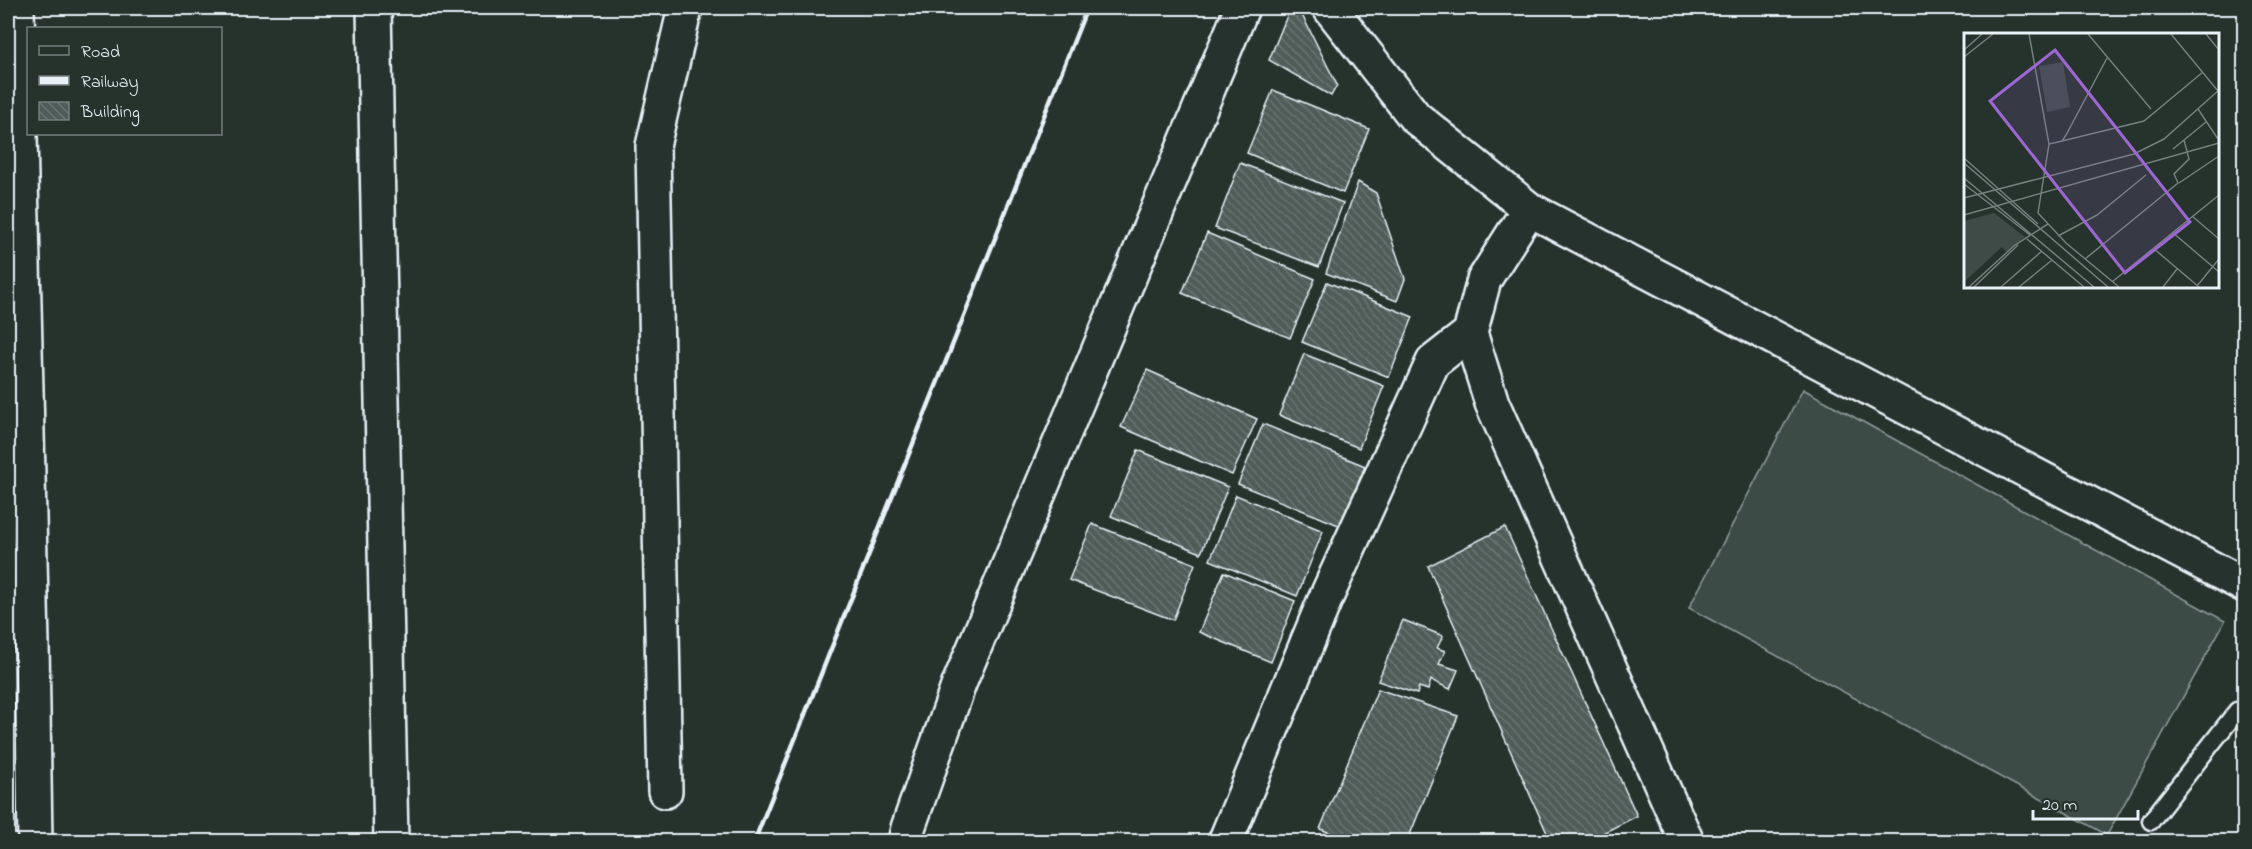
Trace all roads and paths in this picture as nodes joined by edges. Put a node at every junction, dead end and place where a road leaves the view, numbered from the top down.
1 (17, 8) edge
2 (374, 8) edge
3 (685, 8) edge
4 (1242, 8) edge
5 (1330, 8) edge
6 (1529, 209) junction
7 (1470, 333) junction
8 (17, 385) edge
9 (2244, 585) edge
10 (20, 646) edge
11 (2244, 714) edge
12 (665, 792) dead end
13 (2151, 821) dead end
14 (35, 842) edge
15 (391, 842) edge
16 (905, 842) edge
17 (1225, 842) edge
18 (1687, 842) edge

1 - 8 street
2 - 15 street
3 - 12 street
4 - 16 street
5 - 6 street
6 - 7 street
6 - 9 street
7 - 17 street
7 - 18 street
8 - 10 street
10 - 14 street
11 - 13 lane

